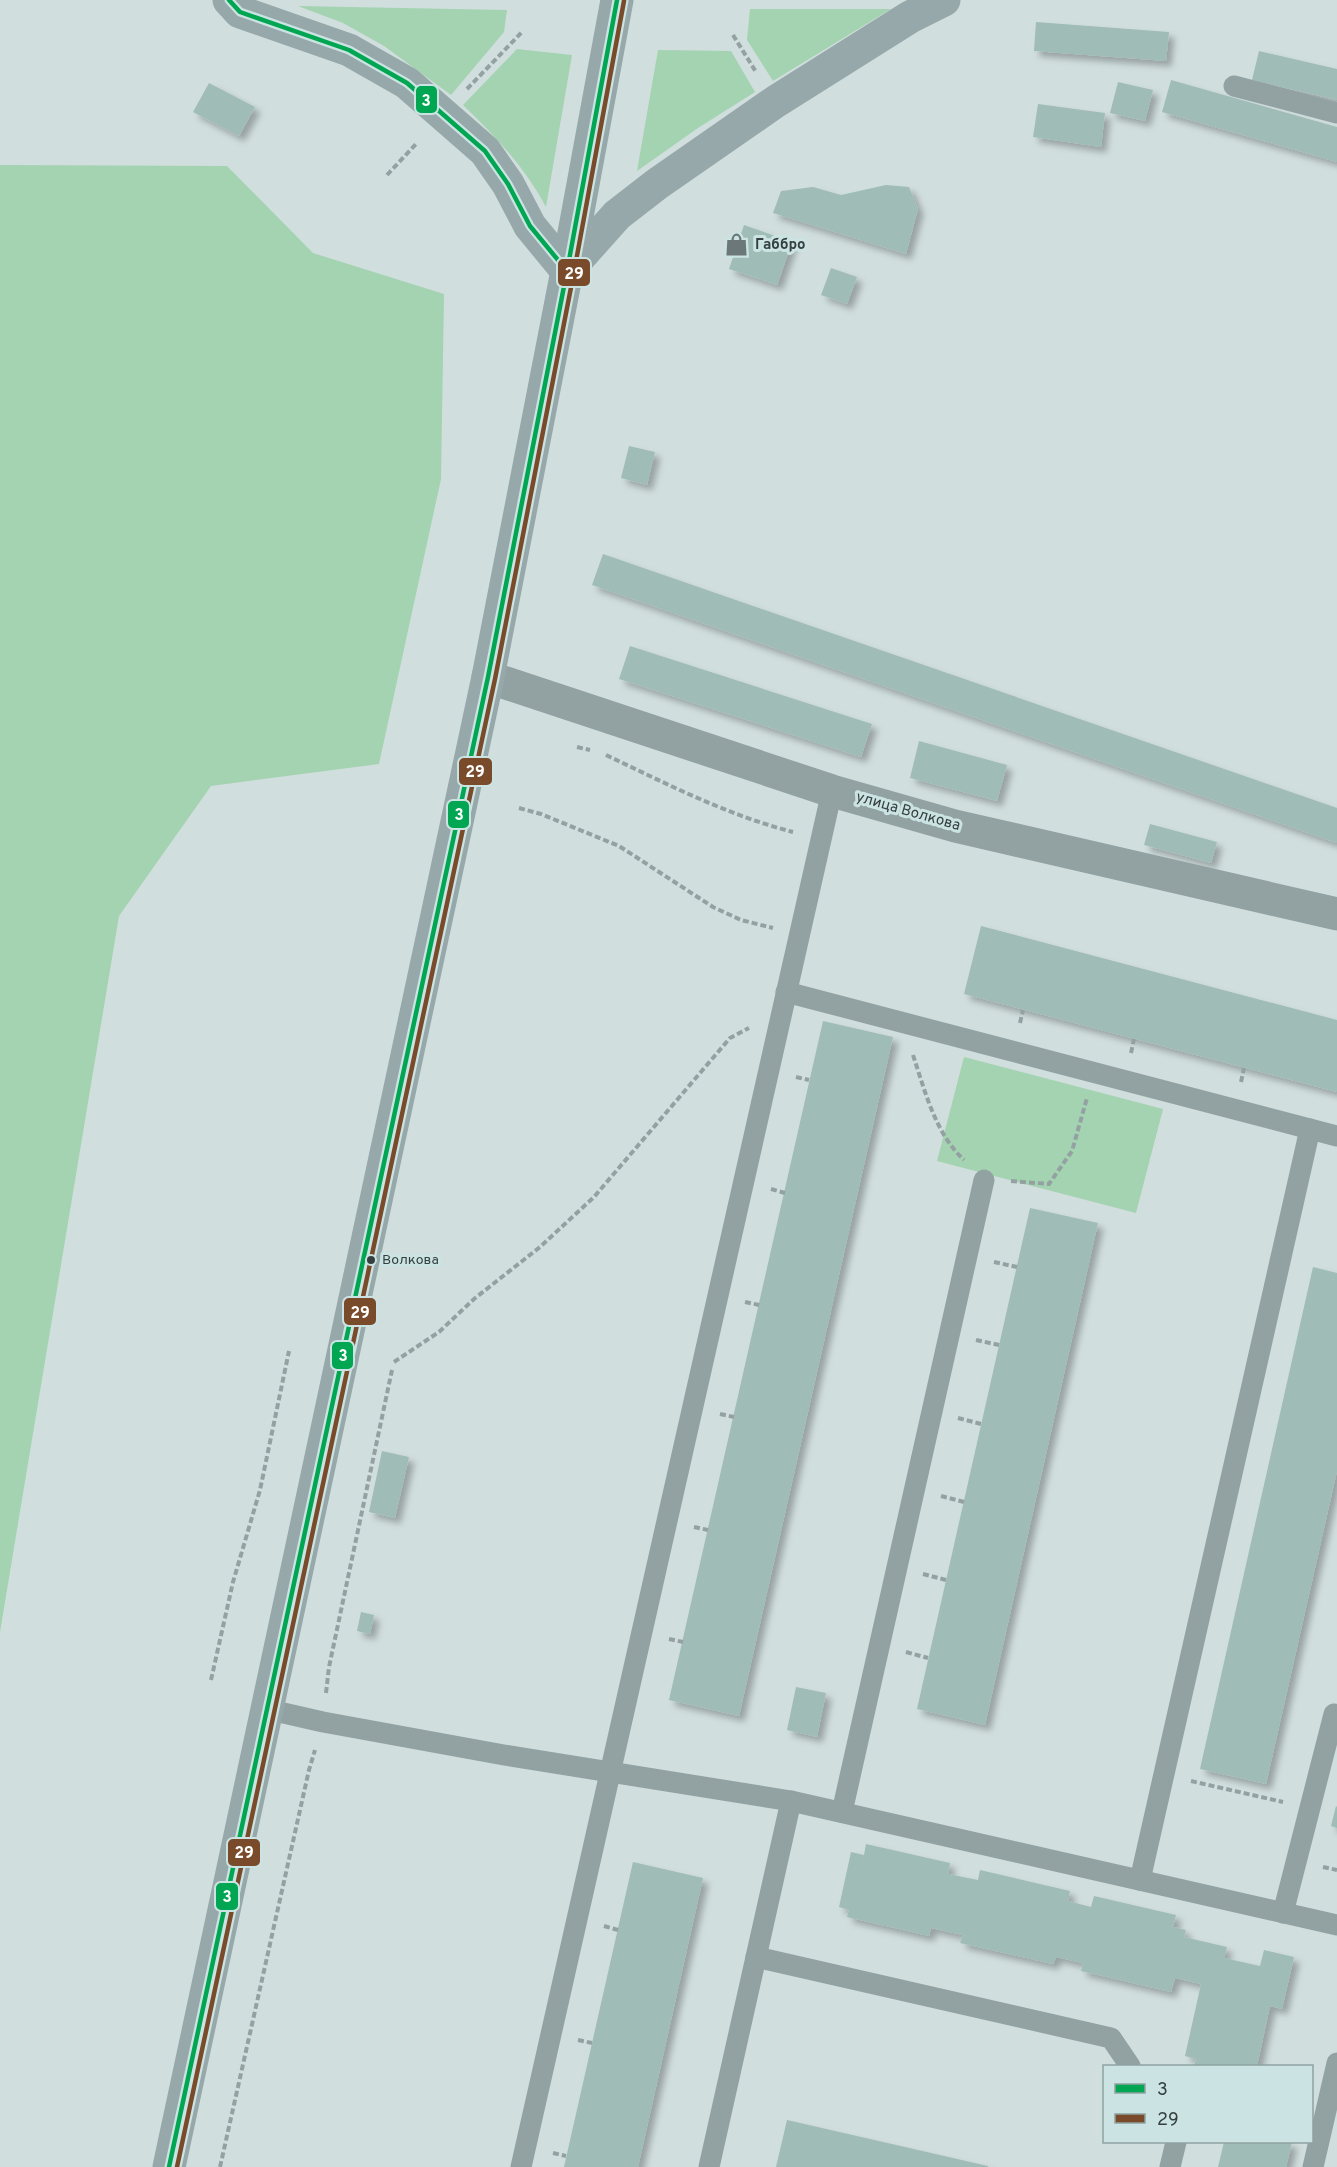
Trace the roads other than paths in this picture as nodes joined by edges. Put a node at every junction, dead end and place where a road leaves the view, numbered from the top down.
1 (229, 0) edge
2 (617, 0) edge
3 (944, 0) edge
4 (1234, 86) dead end
5 (1337, 113) edge
6 (567, 271) junction
7 (488, 677) junction
8 (832, 791) junction
9 (1337, 914) edge
10 (784, 1002) junction
11 (1310, 1129) junction
12 (1337, 1136) edge
13 (984, 1180) road end
14 (266, 1709) junction
15 (1337, 1715) edge
16 (610, 1772) junction
17 (791, 1801) junction
18 (842, 1812) junction
19 (1140, 1880) junction
20 (1283, 1913) junction
21 (1337, 1925) edge
22 (756, 1957) junction
23 (1337, 2062) edge
24 (1129, 2065) edge
25 (1176, 2143) edge
26 (169, 2167) edge
27 (521, 2167) edge
28 (709, 2167) edge
29 (1170, 2167) edge
30 (1313, 2167) edge

1 - 6 main road
2 - 6 main road
3 - 6 main road
4 - 5 lane
6 - 7 main road
7 - 8 street, улица Волкова
7 - 14 main road
8 - 9 street, улица Волкова
8 - 10 lane
10 - 11 lane
10 - 16 lane
11 - 12 lane
11 - 19 lane
13 - 18 lane
14 - 16 lane
14 - 26 main road
15 - 20 lane
16 - 17 lane
16 - 27 lane
17 - 18 lane
17 - 22 lane
18 - 19 lane
19 - 20 lane
20 - 21 lane
22 - 24 lane
22 - 28 lane
23 - 30 lane
25 - 29 lane

